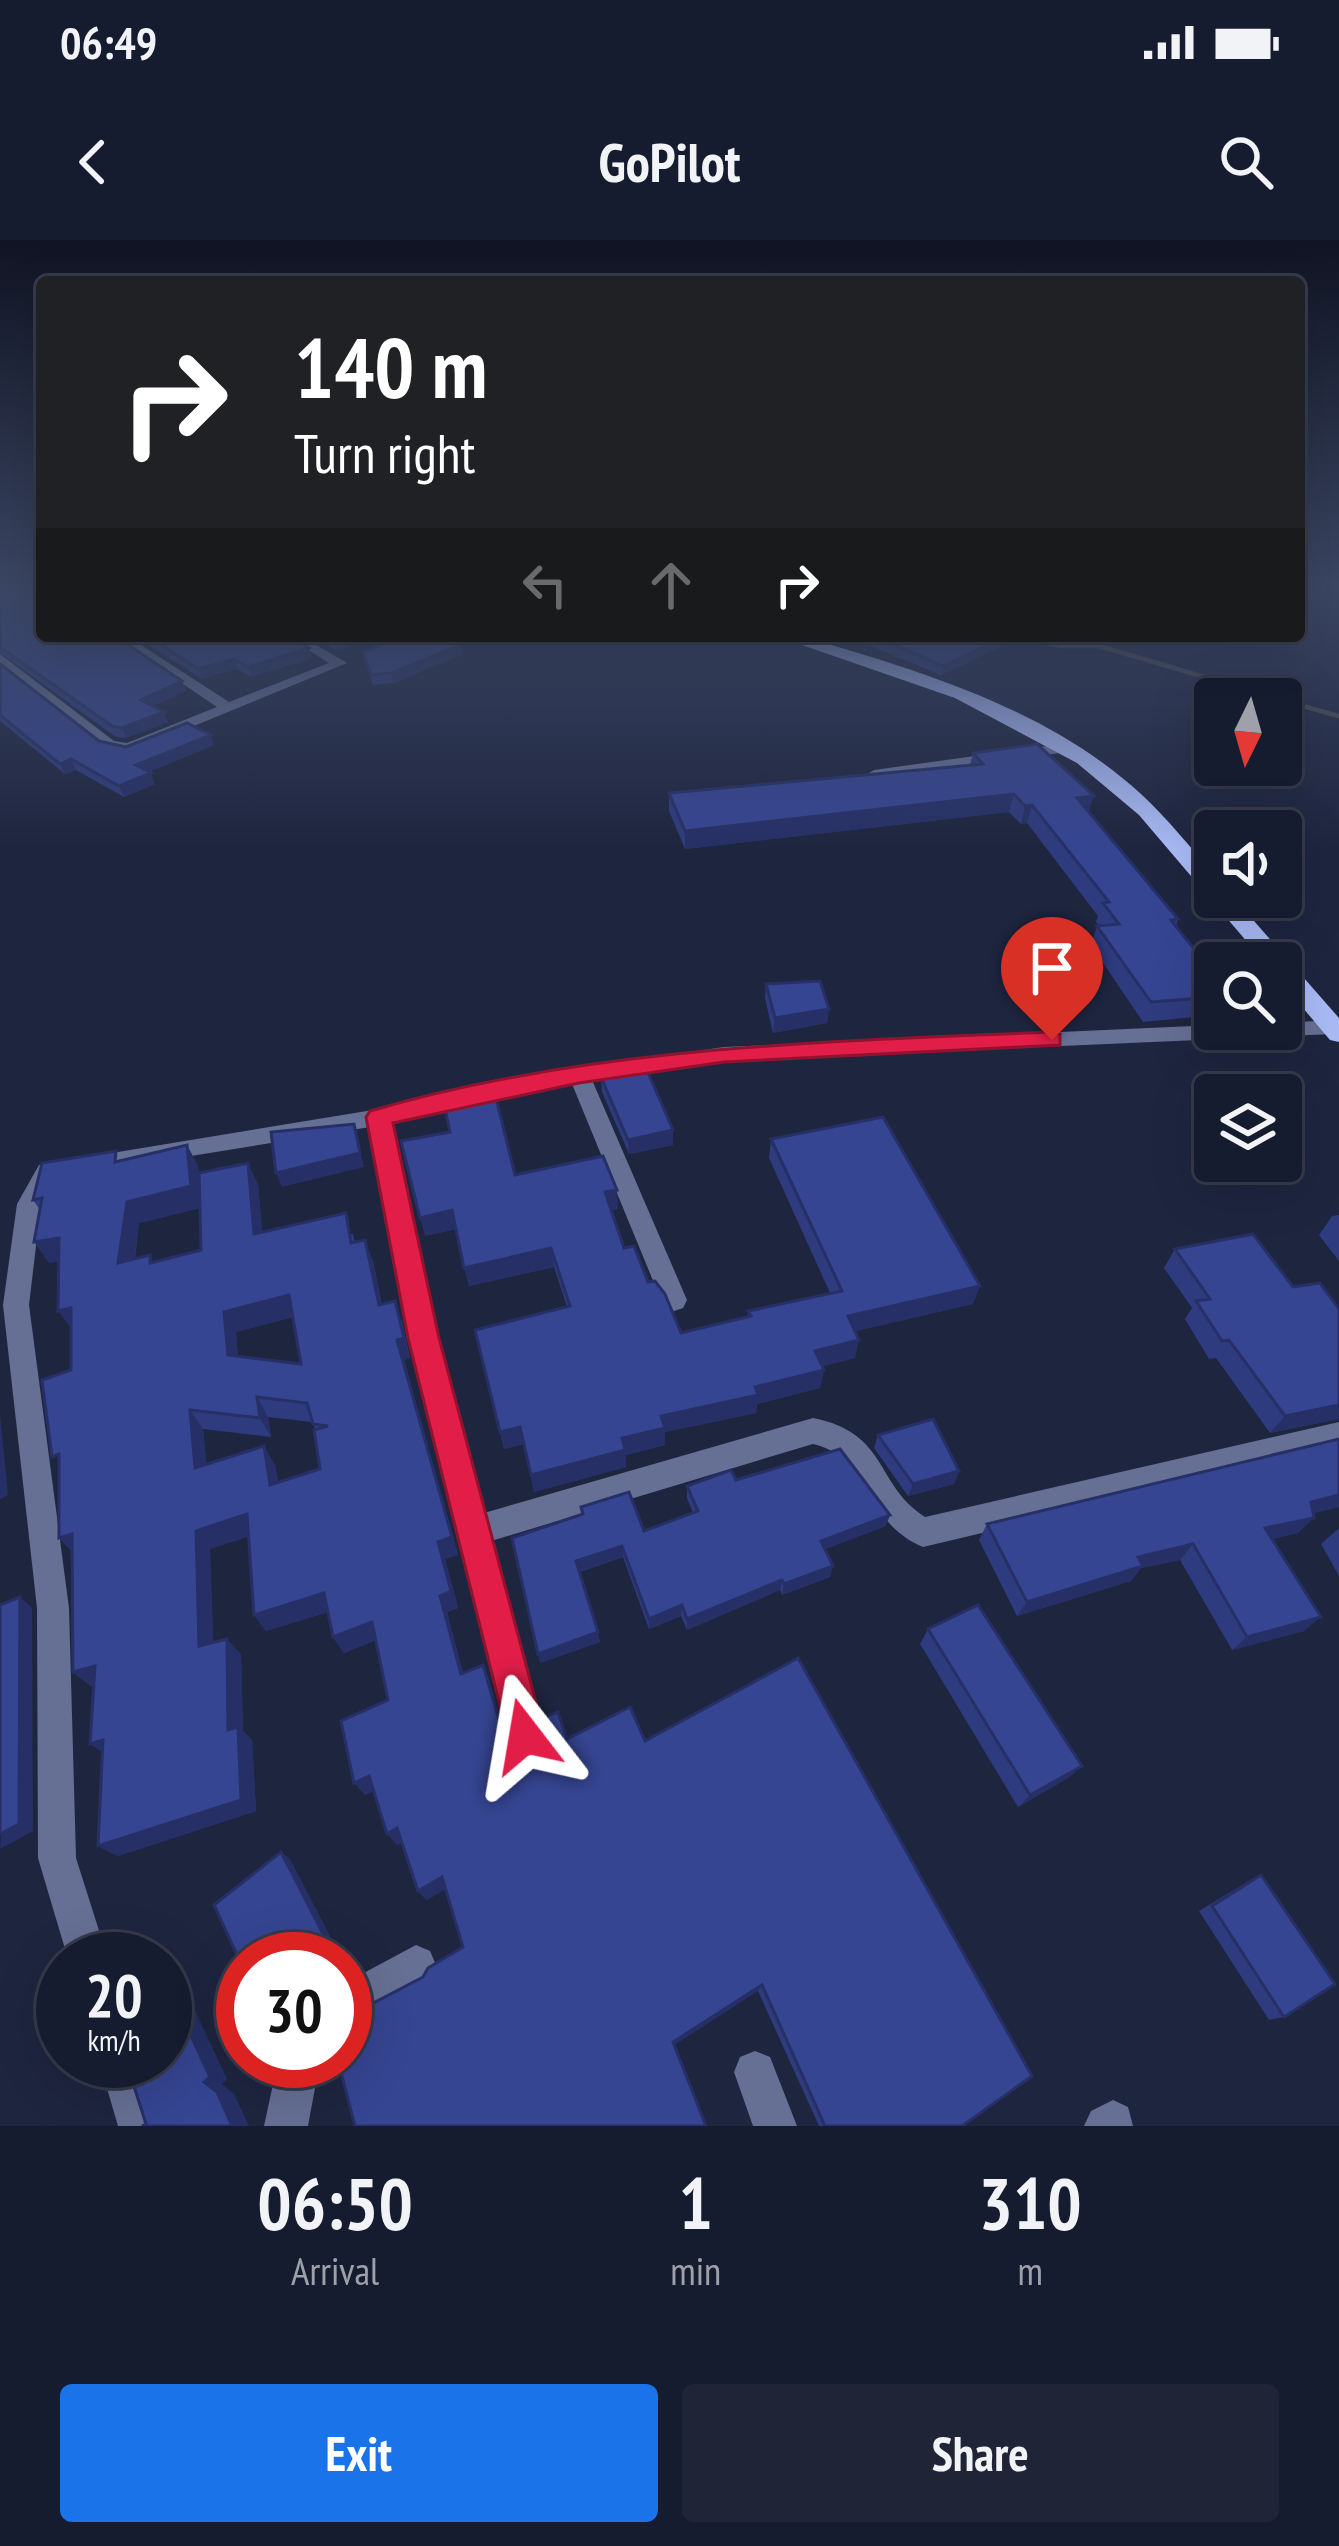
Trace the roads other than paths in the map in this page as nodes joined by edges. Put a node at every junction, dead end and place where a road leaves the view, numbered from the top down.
1 (23, 675) edge
2 (178, 675) edge
3 (309, 675) edge
4 (905, 675) edge
5 (227, 707) junction
6 (1068, 748) junction
7 (861, 777) edge
8 (1194, 867) edge
9 (1239, 918) edge
10 (1259, 942) edge
11 (1302, 992) edge
12 (1336, 1031) edge
13 (579, 1075) junction
14 (379, 1117) junction
15 (674, 1300) dead end
16 (1339, 1435) edge
17 (473, 1531) junction
18 (525, 1736) dead end
19 (80, 1932) edge
20 (416, 1965) dead end
21 (372, 1990) edge
22 (755, 2072) dead end
23 (128, 2088) edge
24 (293, 2088) edge
25 (140, 2126) edge
26 (286, 2126) edge
27 (776, 2126) edge

1 - 5 street
2 - 5 street
3 - 5 street
4 - 6 main road
6 - 7 street
6 - 8 main road
9 - 10 main road
11 - 12 main road
12 - 13 street
13 - 14 street
13 - 15 street
14 - 17 street
14 - 19 street
16 - 17 street
17 - 18 street
20 - 21 street
22 - 27 street
23 - 25 street
24 - 26 street

